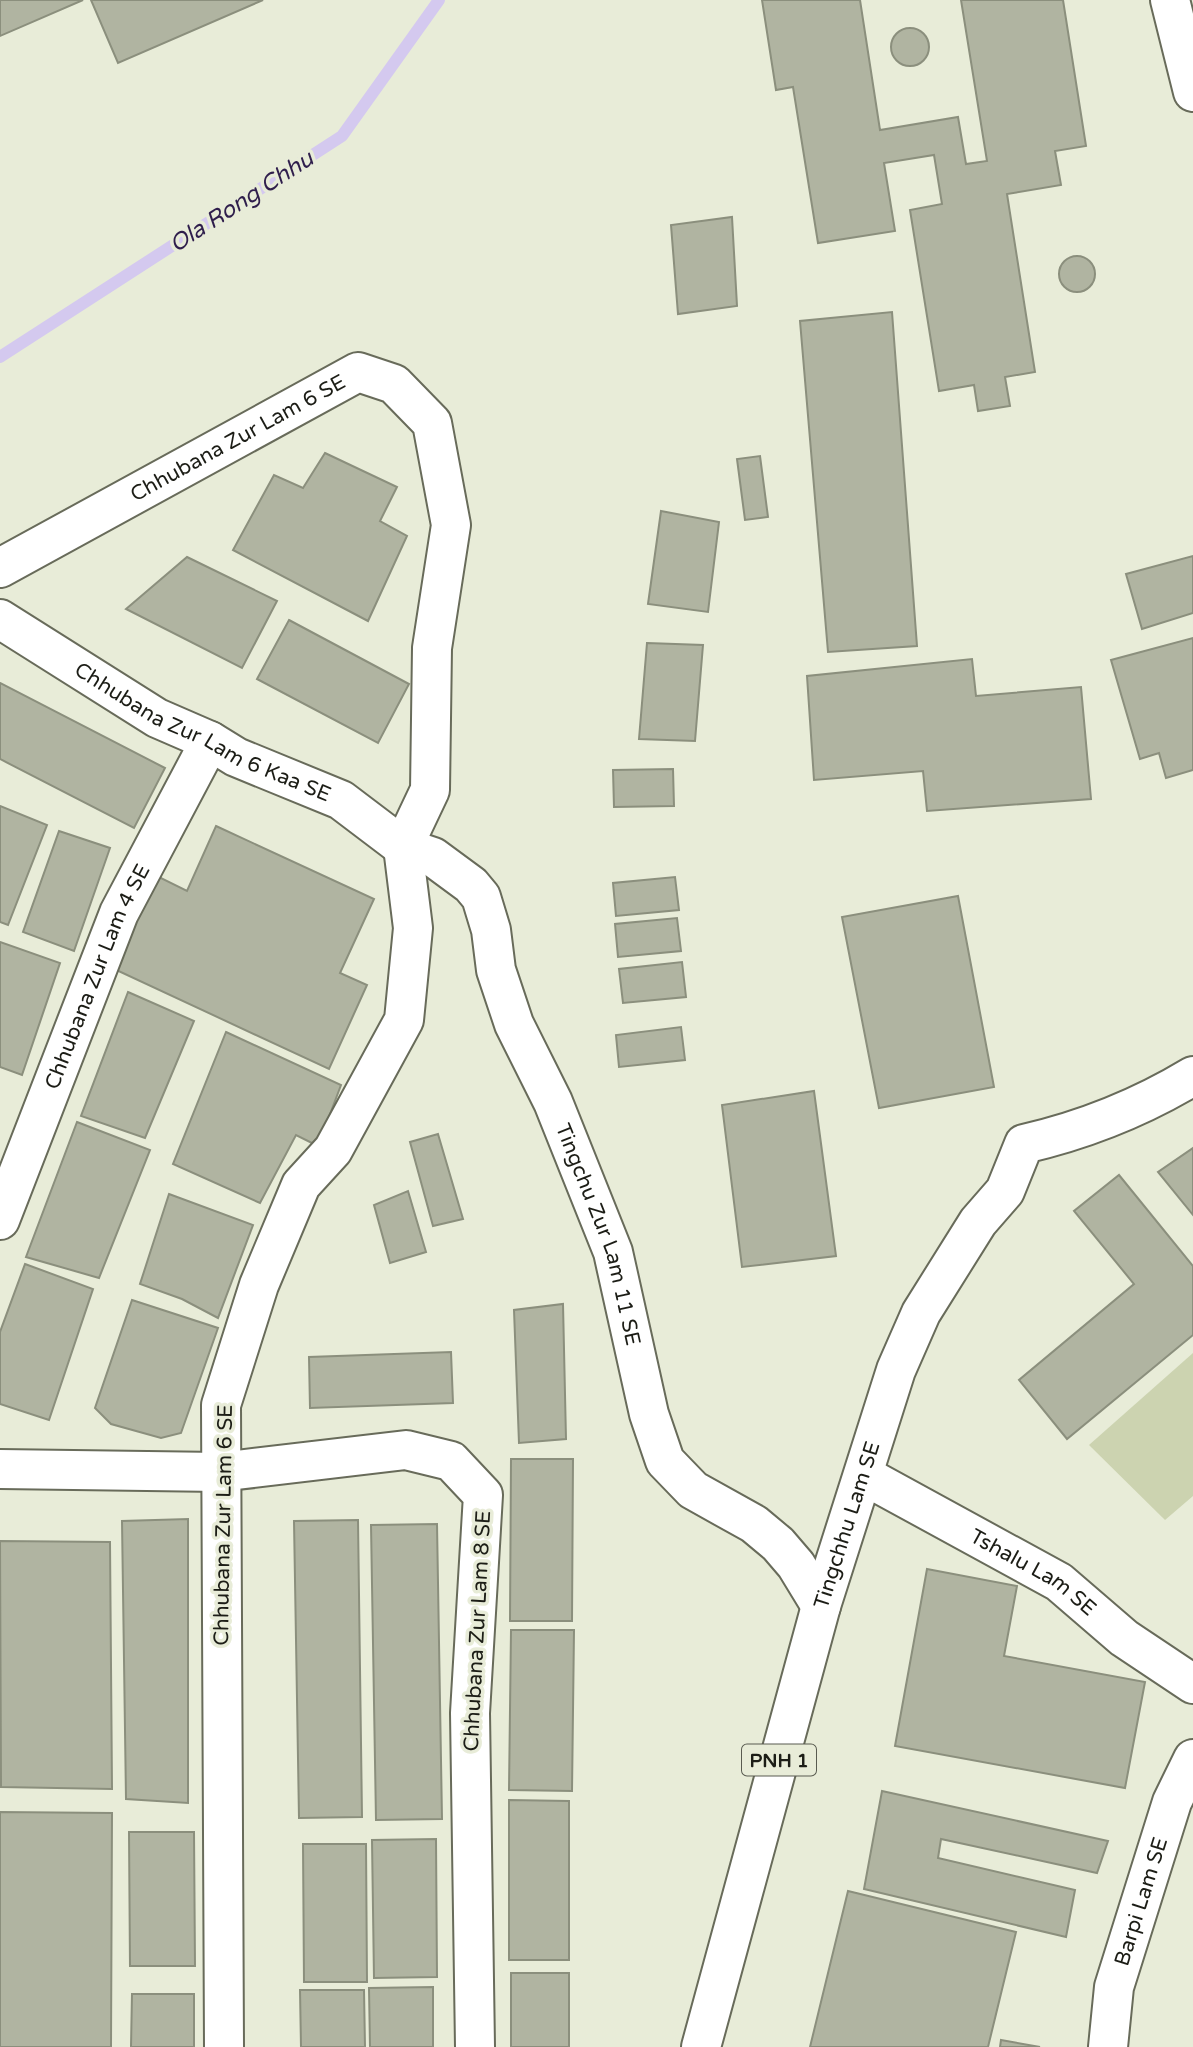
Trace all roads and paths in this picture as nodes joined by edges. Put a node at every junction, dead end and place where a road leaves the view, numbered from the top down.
1 (1170, 0) edge
2 (1193, 92) edge
3 (0, 568) edge
4 (0, 619) edge
5 (210, 741) junction
6 (403, 847) junction
7 (1193, 1076) edge
8 (1193, 1103) edge
9 (1139, 1107) junction
10 (0, 1220) edge
11 (0, 1469) edge
12 (220, 1472) junction
13 (865, 1476) junction
14 (821, 1606) junction
15 (1193, 1684) edge
16 (1193, 1759) edge
17 (224, 2047) edge
18 (475, 2047) edge
19 (701, 2047) edge
20 (1108, 2047) edge

1 - 2 street
3 - 6 street, Chhubana Zur Lam 6 SE
4 - 5 street, Chhubana Zur Lam 6 Kaa SE
5 - 6 street, Chhubana Zur Lam 6 Kaa SE
5 - 10 street, Chhubana Zur Lam 4 SE
6 - 12 street, Chhubana Zur Lam 6 SE
6 - 14 street, Tingchu Zur Lam 11 SE
7 - 9 street, PNH 1
8 - 9 street, PNH 1
9 - 13 street, Tingchhu Lam SE / PNH 1
11 - 12 street, Chhubana Zur Lam 8 SE
12 - 17 street, Chhubana Zur Lam 6 SE
12 - 18 street, Chhubana Zur Lam 8 SE
13 - 14 street, Tingchhu Lam SE / PNH 1
13 - 15 street, Tshalu Lam SE
14 - 19 street, Tingchhu Lam SE / PNH 1
16 - 20 street, Barpi Lam SE

